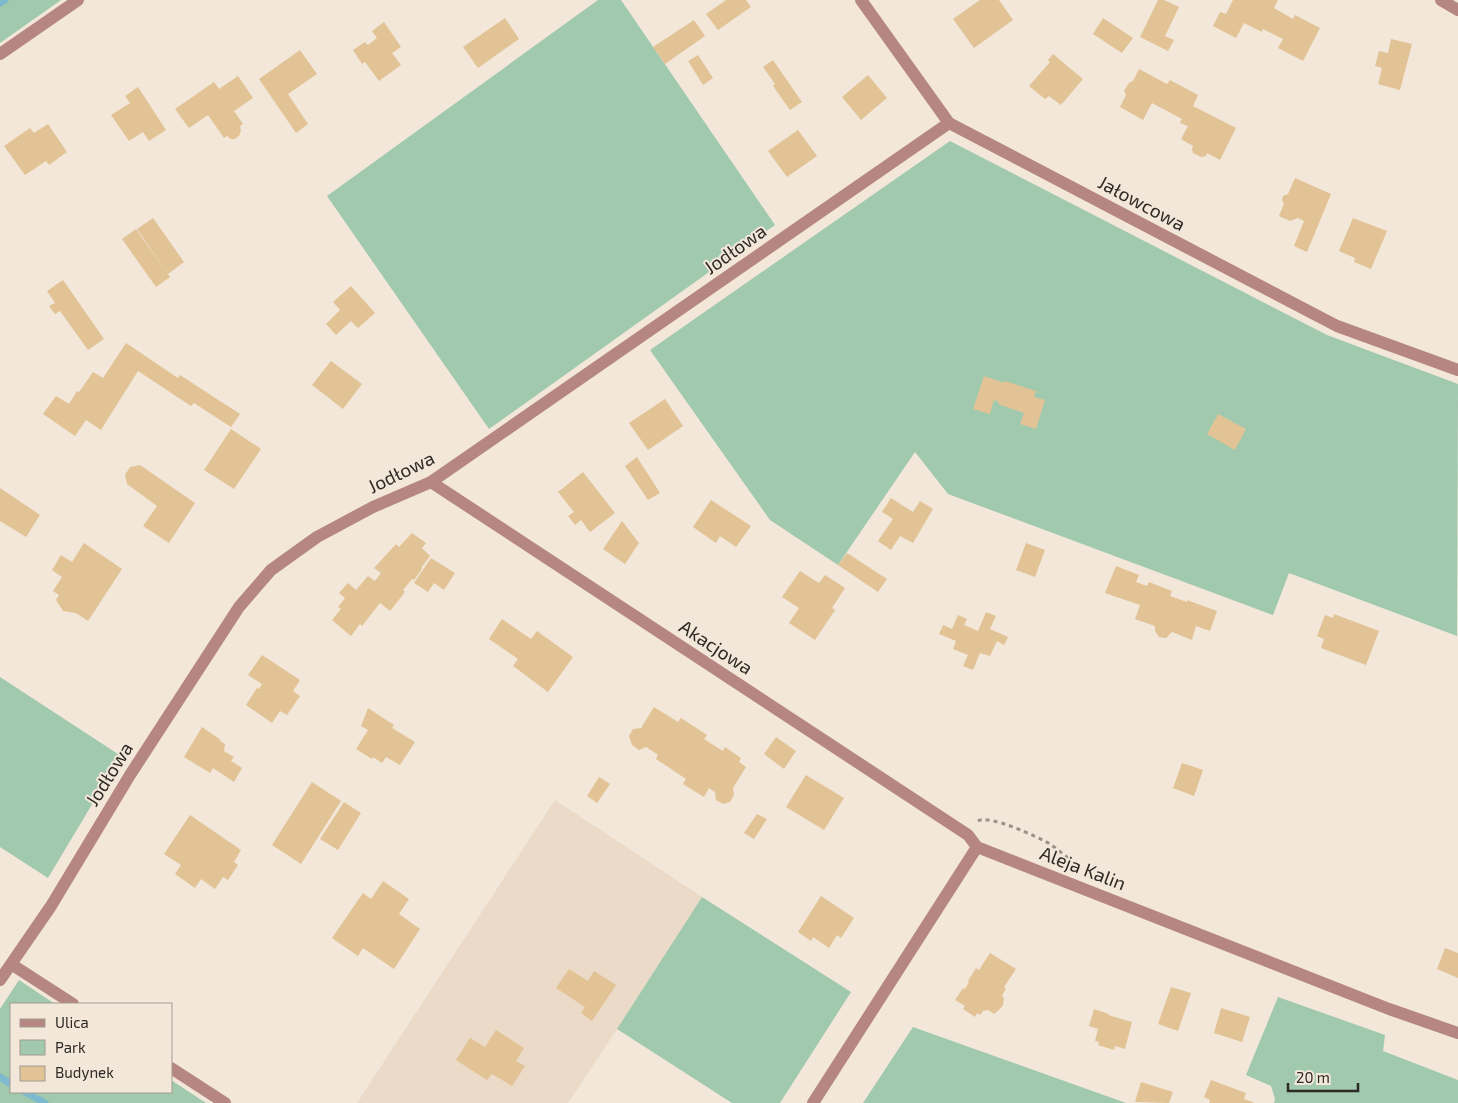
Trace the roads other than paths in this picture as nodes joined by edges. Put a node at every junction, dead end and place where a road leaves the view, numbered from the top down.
1 (78, 0) edge
2 (861, 0) edge
3 (1441, 0) edge
4 (1458, 10) edge
5 (0, 54) edge
6 (949, 124) junction
7 (1458, 370) edge
8 (431, 482) junction
9 (978, 847) junction
10 (10, 964) junction
11 (0, 980) edge
12 (71, 1003) edge
13 (1458, 1033) edge
14 (172, 1069) edge
15 (225, 1103) edge
16 (813, 1103) edge

1 - 5 street
2 - 6 street, Jałowcowa
3 - 4 street
6 - 7 street, Jałowcowa
6 - 8 street, Jodłowa
8 - 9 street, Akacjowa
8 - 10 street, Jodłowa
9 - 13 street, Aleja Kalin
9 - 16 street
10 - 11 street, Jodłowa
10 - 12 street
14 - 15 street

